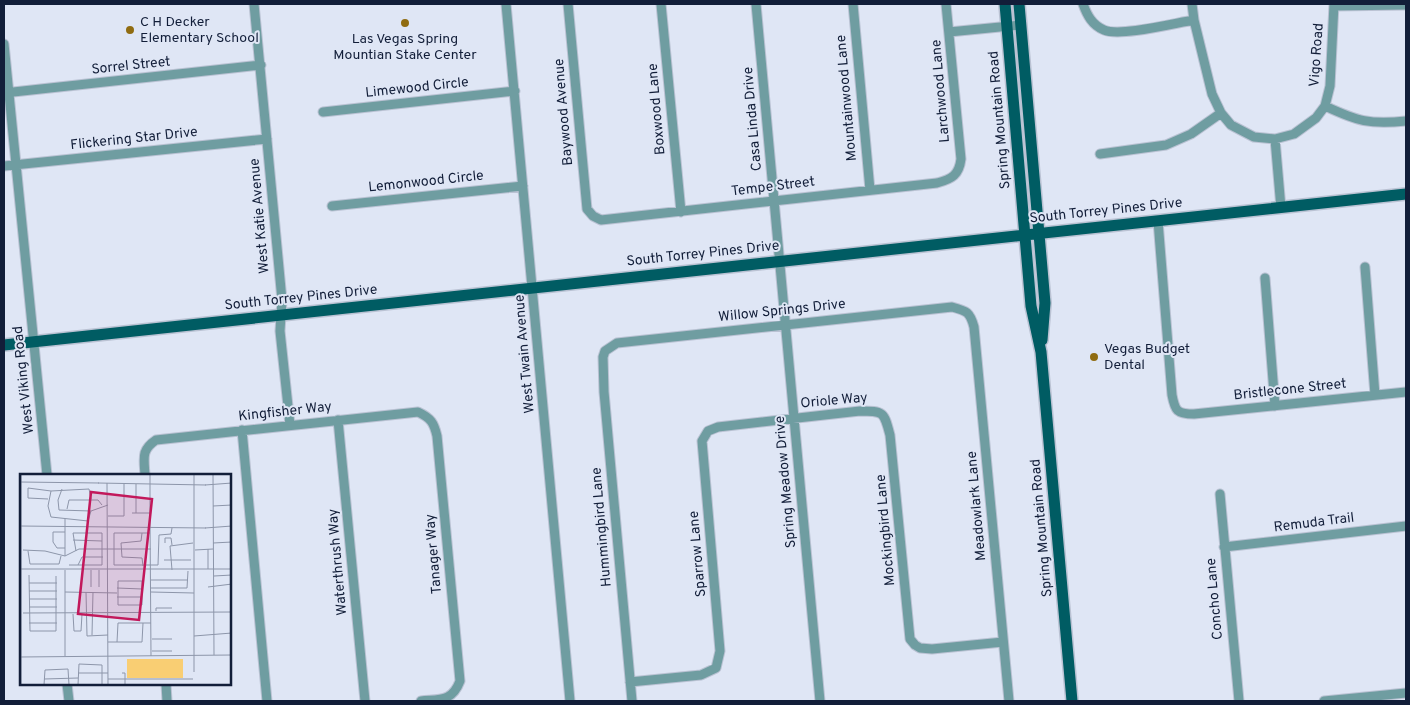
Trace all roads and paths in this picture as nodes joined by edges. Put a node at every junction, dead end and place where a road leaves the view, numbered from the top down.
1 (254, 4) edge
2 (506, 4) edge
3 (568, 4) edge
4 (661, 4) edge
5 (756, 4) edge
6 (852, 4) edge
7 (946, 4) edge
8 (1005, 4) edge
9 (1019, 4) edge
10 (1083, 4) edge
11 (1192, 4) edge
12 (1334, 5) edge
13 (1406, 5) edge
14 (1194, 20) junction
15 (1021, 25) junction
16 (1007, 26) junction
17 (949, 32) junction
18 (4, 44) edge
19 (261, 65) junction
20 (514, 91) junction
21 (6, 93) edge
22 (1325, 106) junction
23 (323, 112) dead end
24 (1221, 113) junction
25 (1406, 121) edge
26 (268, 139) junction
27 (1276, 139) junction
28 (1100, 154) dead end
29 (16, 165) junction
30 (4, 166) edge
31 (956, 174) joint
32 (523, 186) junction
33 (870, 190) junction
34 (1406, 194) edge
35 (775, 200) junction
36 (332, 206) dead end
37 (1281, 208) junction
38 (681, 212) junction
39 (592, 216) joint
40 (1158, 221) junction
41 (1039, 234) junction
42 (1025, 235) junction
43 (779, 261) junction
44 (1365, 268) dead end
45 (1265, 278) dead end
46 (533, 288) junction
47 (966, 311) joint
48 (281, 315) junction
49 (785, 325) junction
50 (34, 342) junction
51 (4, 345) edge
52 (605, 352) joint
53 (1041, 352) junction
54 (1406, 392) edge
55 (1375, 395) junction
56 (1275, 406) junction
57 (881, 413) joint
58 (428, 416) joint
59 (794, 418) junction
60 (338, 420) junction
61 (290, 425) junction
62 (242, 430) junction
63 (704, 436) joint
64 (47, 474) edge
65 (145, 474) edge
66 (1220, 494) dead end
67 (1406, 526) edge
68 (1224, 547) junction
69 (1003, 642) junction
70 (630, 682) junction
71 (68, 685) edge
72 (166, 685) edge
73 (1406, 693) edge
74 (69, 701) edge
75 (168, 701) edge
76 (267, 701) edge
77 (365, 701) edge
78 (421, 701) edge
79 (570, 701) edge
80 (632, 701) edge
81 (820, 701) edge
82 (1009, 701) edge
83 (1072, 701) edge
84 (1239, 701) edge
85 (1324, 701) edge

1 - 19 street, West Katie Avenue
2 - 20 street, West Twain Avenue
3 - 39 street, Baywood Avenue
4 - 38 street, Boxwood Lane
5 - 35 street, Casa Linda Drive
6 - 33 street, Mountainwood Lane
7 - 17 street, Larchwood Lane
8 - 16 main road, Spring Mountain Road
9 - 15 main road, Spring Mountain Road
10 - 14 street
11 - 14 street
12 - 13 street
12 - 22 street, Vigo Road
14 - 24 street
15 - 16 street
15 - 41 main road, Spring Mountain Road
16 - 17 street
16 - 42 main road, Spring Mountain Road
17 - 31 street, Larchwood Lane
18 - 21 street, West Viking Road
19 - 21 street, Sorrel Street
19 - 26 street, West Katie Avenue
20 - 23 street, Limewood Circle
20 - 32 street, West Twain Avenue
21 - 29 street, West Viking Road
22 - 25 street
22 - 27 street, Vigo Road
24 - 27 street
24 - 28 street
26 - 29 street, Flickering Star Drive
26 - 48 street, West Katie Avenue
27 - 37 street
29 - 30 street, Flickering Star Drive
29 - 50 street, West Viking Road
31 - 33 street, Tempe Street
32 - 36 street, Lemonwood Circle
32 - 46 street, West Twain Avenue
33 - 35 street, Tempe Street
34 - 37 main road, South Torrey Pines Drive
35 - 38 street, Tempe Street
35 - 43 street, Casa Linda Drive
37 - 40 main road, South Torrey Pines Drive
38 - 39 street, Tempe Street
40 - 41 main road, South Torrey Pines Drive
40 - 56 street, Bristlecone Street
41 - 42 main road, South Torrey Pines Drive
41 - 53 main road, Spring Mountain Road
42 - 43 main road, South Torrey Pines Drive
42 - 53 main road, Spring Mountain Road
43 - 46 main road, South Torrey Pines Drive
43 - 49 street, Spring Meadow Drive
44 - 55 street
45 - 56 street
46 - 48 main road, South Torrey Pines Drive
46 - 79 street, West Twain Avenue
47 - 49 street, Willow Springs Drive
47 - 69 street, Meadowlark Lane
48 - 50 main road, South Torrey Pines Drive
48 - 61 street, West Katie Avenue
49 - 52 street, Willow Springs Drive
49 - 59 street, Spring Meadow Drive
50 - 51 main road, South Torrey Pines Drive
50 - 64 street, West Viking Road
52 - 70 street, Hummingbird Lane
53 - 83 main road, Spring Mountain Road
54 - 55 street, Bristlecone Street
55 - 56 street, Bristlecone Street
57 - 59 street, Oriole Way
57 - 69 street, Mockingbird Lane
58 - 60 street, Kingfisher Way
58 - 78 street, Tanager Way
59 - 63 street, Oriole Way
59 - 81 street, Spring Meadow Drive
60 - 61 street, Kingfisher Way
60 - 77 street, Waterthrush Way
61 - 62 street, Kingfisher Way
62 - 65 street, Kingfisher Way
62 - 76 street
63 - 70 street, Sparrow Lane
66 - 68 street, Concho Lane
67 - 68 street, Remuda Trail
68 - 84 street, Concho Lane
69 - 82 street, Meadowlark Lane
70 - 80 street, Hummingbird Lane
71 - 74 street
72 - 75 street
73 - 85 street

